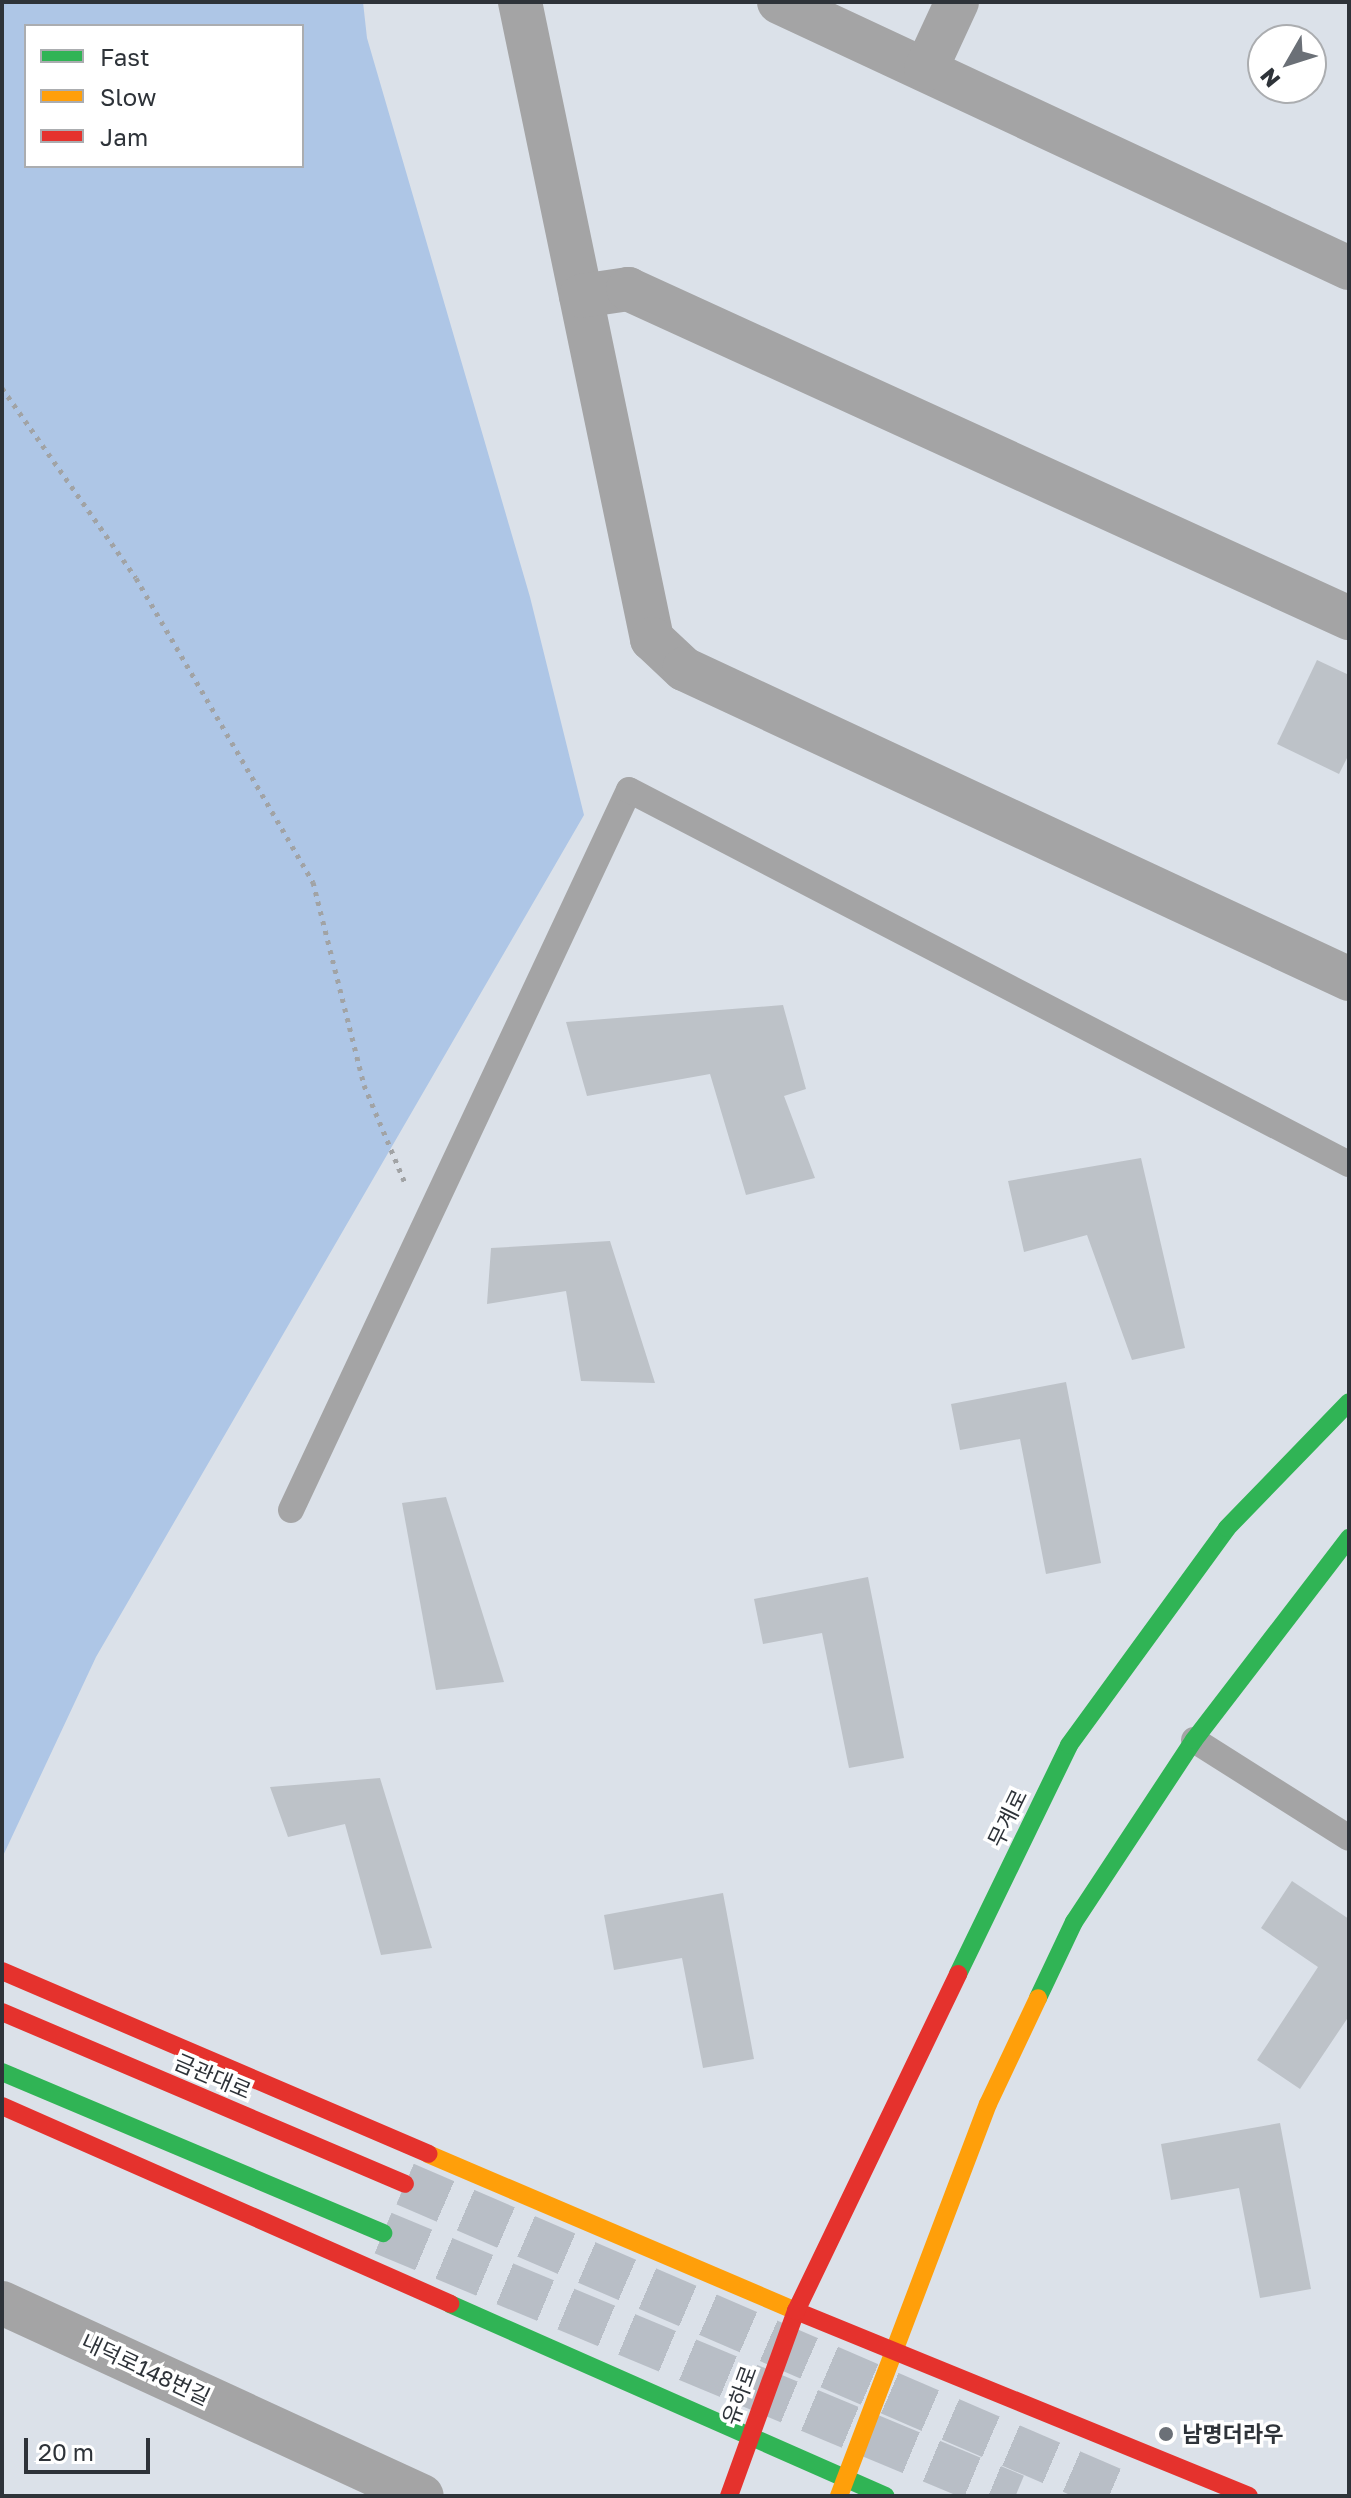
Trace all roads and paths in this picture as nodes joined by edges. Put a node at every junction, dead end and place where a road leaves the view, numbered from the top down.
1 (520, 2) edge
2 (779, 2) edge
3 (957, 2) edge
4 (926, 69) junction
5 (1349, 268) edge
6 (581, 296) junction
7 (2, 388) edge
8 (1349, 618) edge
9 (1349, 979) edge
10 (1349, 1164) edge
11 (422, 1224) junction
12 (1349, 1402) edge
13 (291, 1510) dead end
14 (1349, 1538) edge
15 (1194, 1740) junction
16 (1349, 1838) edge
17 (2, 1971) edge
18 (2, 2012) edge
19 (2, 2072) edge
20 (2, 2106) edge
21 (405, 2184) tunnel mouth
22 (383, 2233) tunnel mouth
23 (2, 2303) edge
24 (796, 2311) junction
25 (899, 2352) junction
26 (749, 2438) junction
27 (842, 2487) edge
28 (422, 2496) edge
29 (729, 2496) edge
30 (886, 2496) edge
31 (1249, 2496) edge

1 - 6 street
2 - 4 street
3 - 4 street
4 - 5 street
6 - 8 street
6 - 9 street
7 - 11 path
10 - 11 lane
11 - 13 lane
12 - 24 main road, 무계로
14 - 15 main road
15 - 16 lane
15 - 25 main road
17 - 24 main road
18 - 21 main road, 금관대로
19 - 22 main road
20 - 26 main road
23 - 28 street, 내덕로148번길
24 - 25 main road
24 - 26 main road, 유하로
25 - 27 main road
25 - 31 main road
26 - 27 main road
26 - 29 main road, 유하로
27 - 30 main road

